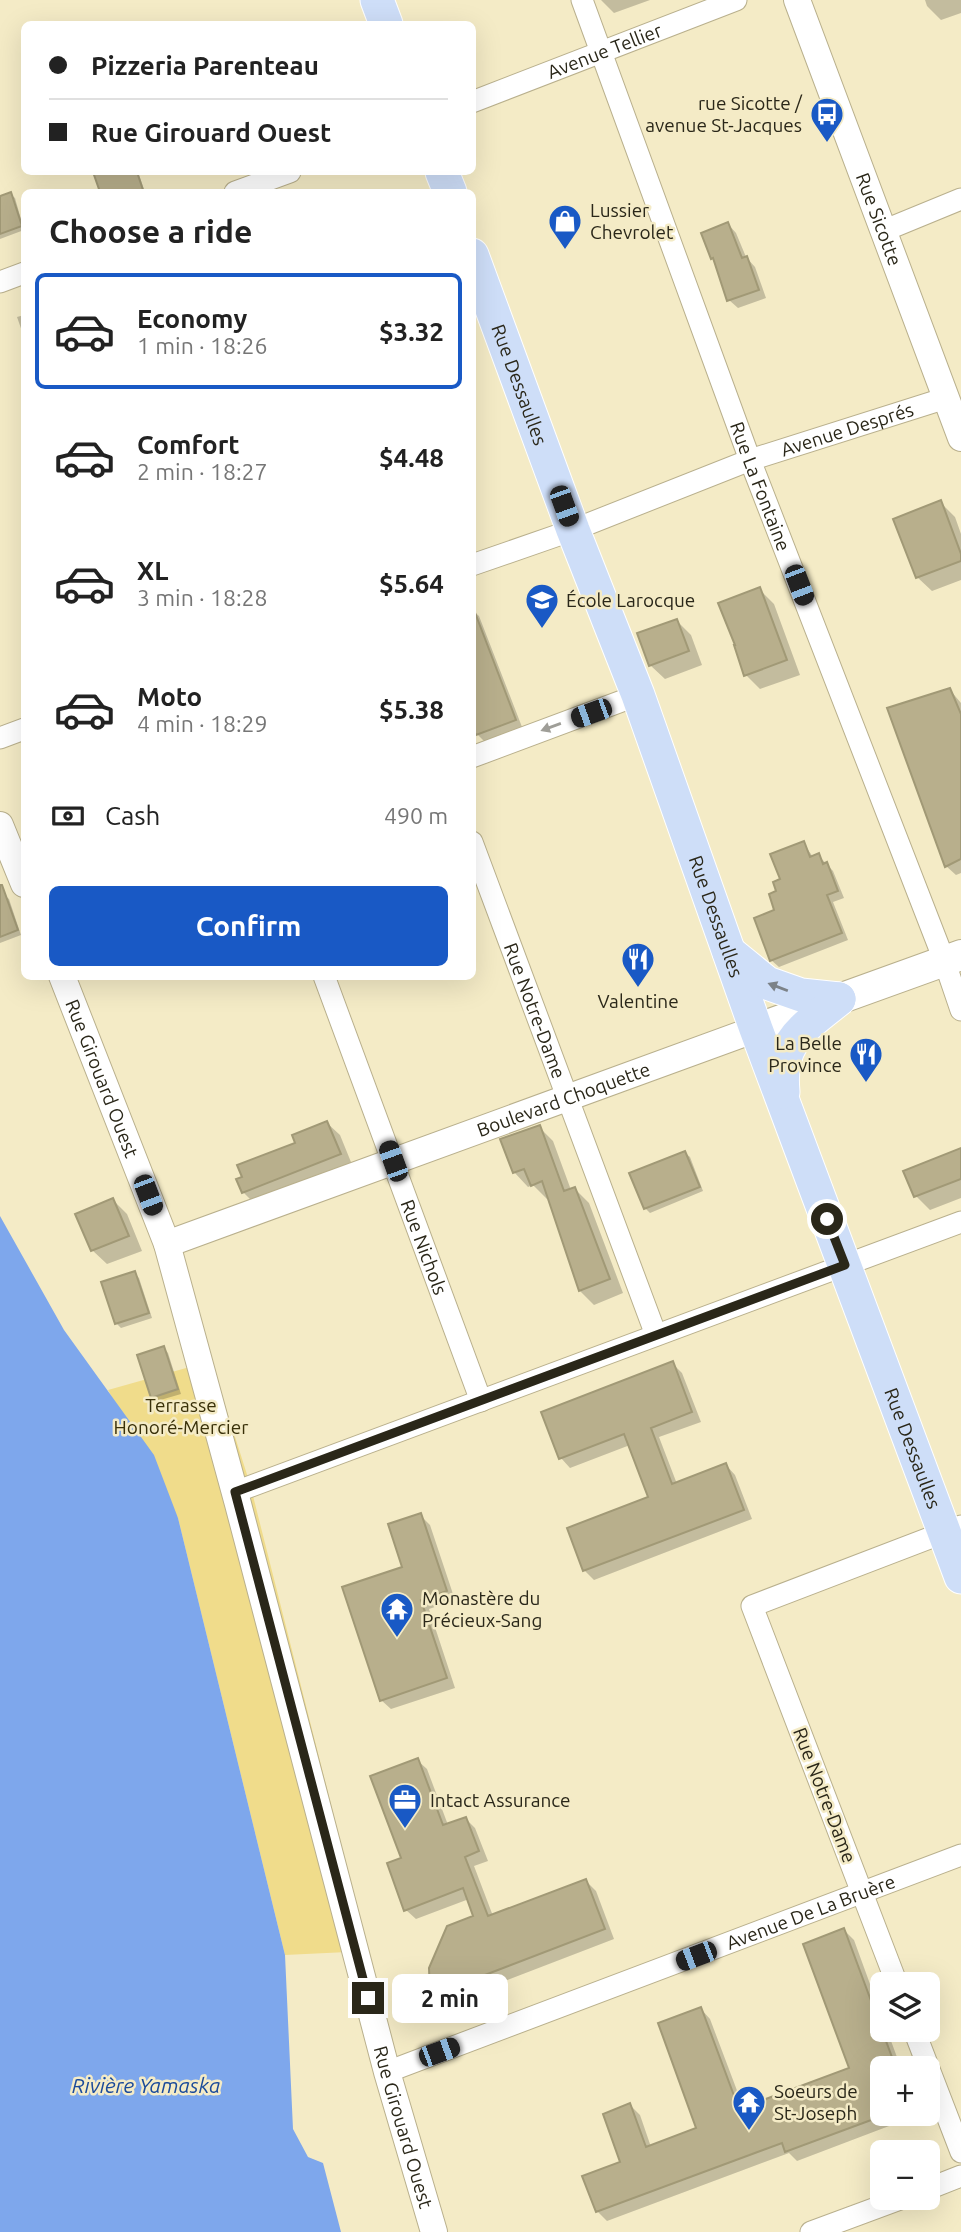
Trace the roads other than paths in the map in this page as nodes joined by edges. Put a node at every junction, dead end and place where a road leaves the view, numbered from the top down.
1 (377, 0) edge
2 (582, 0) edge
3 (736, 0) edge
4 (797, 0) edge
5 (385, 21) edge
6 (602, 53) junction
7 (476, 100) edge
8 (282, 175) edge
9 (243, 189) edge
10 (961, 199) edge
11 (883, 231) junction
12 (476, 266) edge
13 (21, 274) edge
14 (0, 282) edge
15 (946, 398) junction
16 (961, 438) edge
17 (750, 460) junction
18 (573, 530) junction
19 (476, 564) edge
20 (638, 695) junction
21 (21, 730) edge
22 (0, 738) edge
23 (476, 756) edge
24 (0, 825) edge
25 (476, 853) edge
26 (21, 877) edge
27 (728, 951) junction
28 (953, 958) edge
29 (64, 980) edge
30 (325, 980) edge
31 (839, 999) junction
32 (961, 1010) edge
33 (756, 1029) junction
34 (568, 1098) junction
35 (784, 1103) junction
36 (393, 1161) junction
37 (961, 1222) edge
38 (167, 1244) junction
39 (845, 1265) junction
40 (656, 1335) junction
41 (481, 1401) junction
42 (235, 1492) junction
43 (953, 1529) edge
44 (961, 1577) edge
45 (961, 1855) edge
46 (863, 1894) junction
47 (892, 1972) edge
48 (919, 2042) edge
49 (387, 2072) junction
50 (961, 2152) edge
51 (961, 2176) edge
52 (940, 2184) edge
53 (871, 2210) edge
54 (434, 2232) edge
55 (811, 2232) edge

1 - 5 main road
2 - 6 street, Rue La Fontaine
3 - 6 street, Avenue Tellier
4 - 11 street, Rue Sicotte
6 - 7 street, Avenue Tellier
6 - 17 street, Rue La Fontaine
8 - 9 street
10 - 11 street
11 - 15 street, Rue Sicotte
12 - 18 main road, Rue Dessaulles
13 - 14 street
15 - 16 street, Rue Sicotte
15 - 17 street, Avenue Després
17 - 18 street, Avenue Després
17 - 28 street, Rue La Fontaine
18 - 19 street, Avenue Després
18 - 20 main road, Rue Dessaulles
20 -> 23 street
20 - 27 main road, Rue Dessaulles
21 - 22 street
24 - 26 street
25 - 34 street, Rue Notre-Dame
31 -> 27 main road
27 - 33 main road, Rue Dessaulles
28 - 31 main road, Boulevard Choquette
28 - 32 street, Rue La Fontaine
29 - 38 street, Rue Girouard Ouest
30 - 36 street, Rue Nichols
31 - 33 main road, Boulevard Choquette
31 - 35 main road
33 - 34 street, Boulevard Choquette
33 - 35 main road, Rue Dessaulles
34 - 36 street, Boulevard Choquette
34 - 40 street, Rue Notre-Dame
35 - 39 main road, Rue Dessaulles
36 - 38 street, Boulevard Choquette
36 - 41 street, Rue Nichols
37 - 39 street
38 - 42 street, Rue Girouard Ouest
39 - 40 street
39 - 43 main road, Rue Dessaulles
40 - 41 street
41 - 42 street
42 - 49 street, Rue Girouard Ouest
43 - 44 main road, Rue Dessaulles
43 - 46 street, Rue Notre-Dame
45 - 46 street, Avenue De La Bruère
46 - 47 street, Rue Notre-Dame
46 - 49 street, Avenue De La Bruère
48 - 50 street
49 - 54 street, Rue Girouard Ouest
51 - 52 street
53 - 55 street

